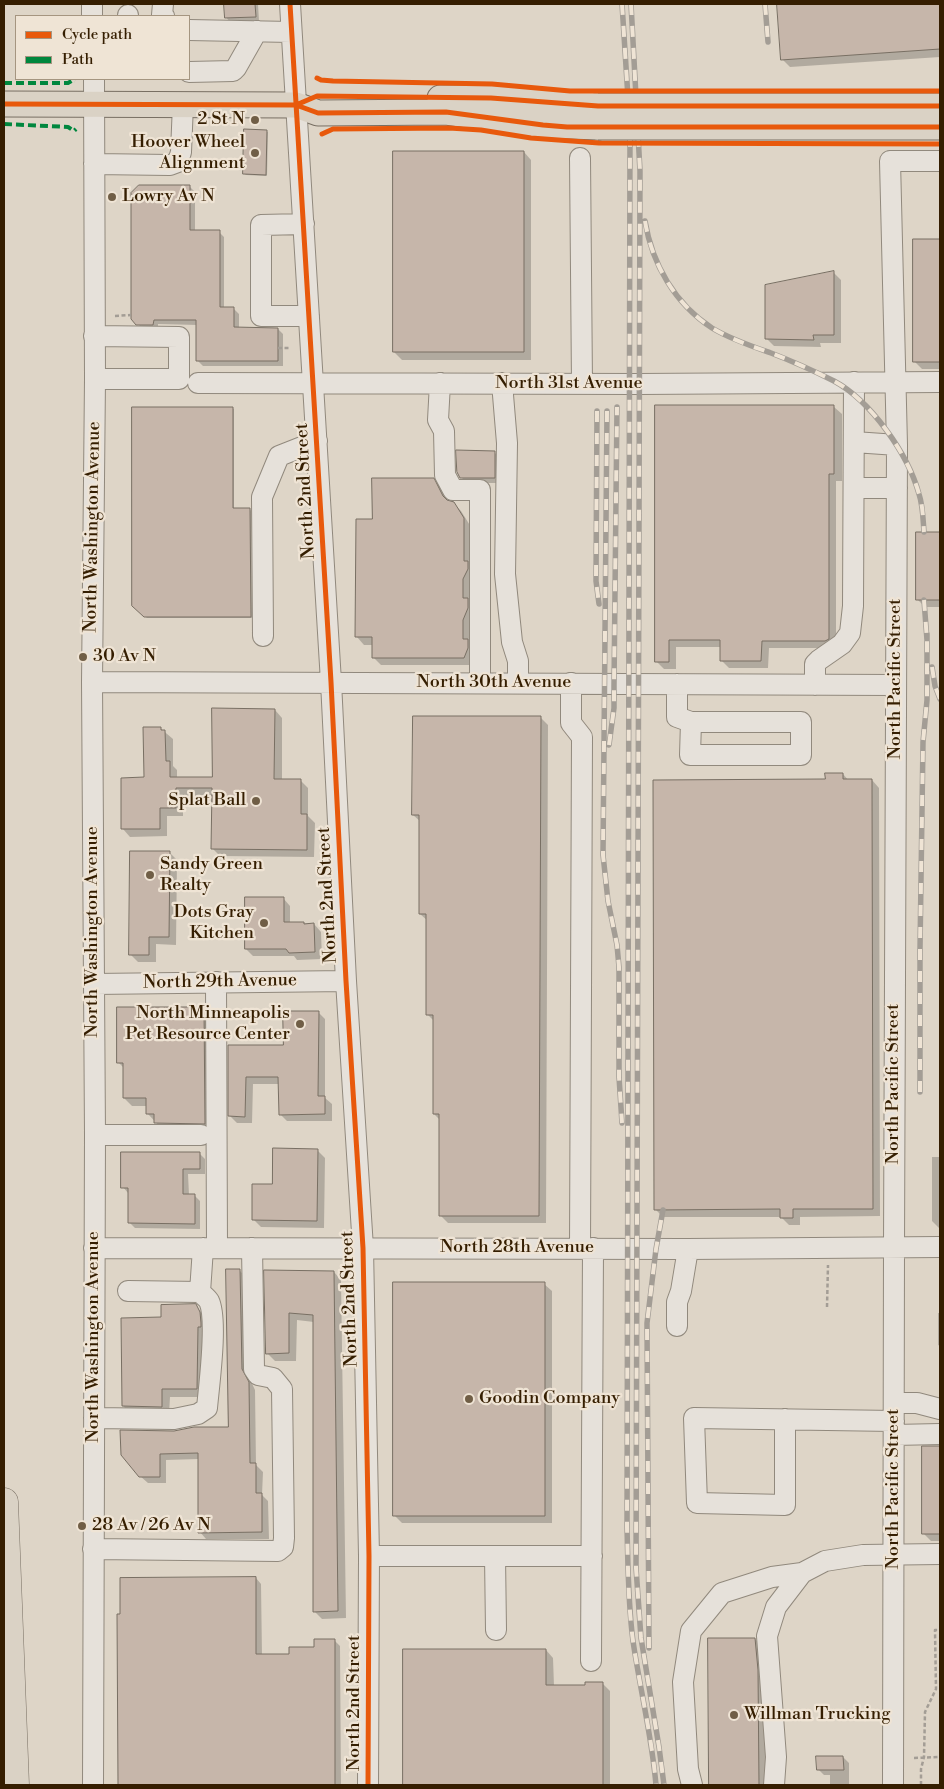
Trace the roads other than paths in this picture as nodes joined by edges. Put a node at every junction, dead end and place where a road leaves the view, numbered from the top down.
1 (290, 4) edge
2 (190, 30) edge
3 (257, 31) junction
4 (291, 32) junction
5 (190, 72) edge
6 (94, 80) edge
7 (4, 104) edge
8 (183, 104) junction
9 (94, 105) junction
10 (296, 105) junction
11 (940, 106) edge
12 (598, 116) junction
13 (940, 128) edge
14 (580, 158) dead end
15 (940, 161) edge
16 (94, 164) junction
17 (304, 224) junction
18 (309, 316) junction
19 (94, 336) junction
20 (95, 379) junction
21 (854, 382) junction
22 (896, 382) junction
23 (940, 382) edge
24 (198, 383) dead end
25 (313, 383) junction
26 (440, 383) junction
27 (502, 384) junction
28 (582, 384) junction
29 (317, 441) junction
30 (854, 442) junction
31 (897, 445) junction
32 (854, 488) junction
33 (897, 488) junction
34 (263, 636) dead end
35 (92, 682) junction
36 (331, 682) junction
37 (480, 683) junction
38 (518, 683) junction
39 (571, 683) junction
40 (677, 684) junction
41 (814, 685) junction
42 (896, 685) junction
43 (691, 722) junction
44 (346, 981) junction
45 (216, 982) junction
46 (94, 984) junction
47 (95, 1135) junction
48 (201, 1135) dead end
49 (894, 1247) junction
50 (940, 1247) edge
51 (94, 1248) junction
52 (210, 1248) junction
53 (252, 1248) junction
54 (363, 1248) junction
55 (586, 1248) junction
56 (688, 1249) junction
57 (128, 1291) dead end
58 (200, 1292) junction
59 (677, 1326) dead end
60 (940, 1409) edge
61 (94, 1418) junction
62 (785, 1419) junction
63 (894, 1420) junction
64 (940, 1434) edge
65 (4, 1502) edge
66 (93, 1550) junction
67 (893, 1554) junction
68 (940, 1554) edge
69 (369, 1556) junction
70 (495, 1556) junction
71 (592, 1556) junction
72 (802, 1573) junction
73 (496, 1630) dead end
74 (592, 1661) dead end
75 (15, 1785) edge
76 (93, 1785) edge
77 (368, 1785) edge
78 (692, 1785) edge
79 (774, 1785) edge
80 (893, 1785) edge

1 - 4 street, North 2nd Street
2 - 3 street
3 - 4 street
3 - 5 street
4 - 10 street, North 2nd Street
6 - 9 street, North Washington Avenue
7 - 9 main road
8 - 9 main road
8 - 10 main road
8 - 16 street
9 - 16 street, North Washington Avenue
10 - 12 main road
10 - 17 street, North 2nd Street
11 - 12 main road, bridge
12 - 13 main road, bridge
14 - 28 street
15 - 22 street, North Pacific Street
16 - 19 street, North Washington Avenue
17 - 18 street, North 2nd Street
17 - 18 street
18 - 25 street, North 2nd Street
19 - 20 street, North Washington Avenue
19 - 20 street
20 - 35 street, North Washington Avenue
21 - 22 street, North 31st Avenue
21 - 28 street, North 31st Avenue
21 - 30 street
22 - 23 street, North 31st Avenue
22 - 31 street, North Pacific Street
24 - 25 street, North 31st Avenue
25 - 26 street, North 31st Avenue
25 - 29 street, North 2nd Street
26 - 27 street, North 31st Avenue
26 - 37 street
27 - 28 street, North 31st Avenue
27 - 38 street
29 - 34 street
29 - 36 street, North 2nd Street
30 - 31 street
30 - 32 street
31 - 33 street, North Pacific Street
32 - 33 street
32 - 41 street
33 - 42 street, North Pacific Street
35 - 36 street, North 30th Avenue
35 - 46 street, North Washington Avenue
36 - 37 street, North 30th Avenue
36 - 44 street, North 2nd Street
37 - 38 street, North 30th Avenue
38 - 39 street, North 30th Avenue
39 - 40 street, North 30th Avenue
39 - 55 street
40 - 41 street, North 30th Avenue
40 - 43 street
41 - 42 street, North 30th Avenue
42 - 49 street, North Pacific Street
43 - 43 street
44 - 45 street, North 29th Avenue
44 - 54 street, North 2nd Street
45 - 46 street, North 29th Avenue
45 - 52 street
46 - 47 street, North Washington Avenue
47 - 48 street
47 - 51 street, North Washington Avenue
49 - 50 street, North 28th Avenue
49 - 56 street, North 28th Avenue
49 - 63 street, North Pacific Street
51 - 52 street, North 28th Avenue
51 - 61 street, North Washington Avenue
52 - 53 street, North 28th Avenue
52 - 58 street
53 - 54 street, North 28th Avenue
53 - 66 street
54 - 55 street, North 28th Avenue
54 - 69 street, North 2nd Street
55 - 56 street, North 28th Avenue
55 - 71 street
56 - 59 street
57 - 58 street
58 - 61 street
60 - 63 street
61 - 66 street, North Washington Avenue
62 - 62 street
62 - 63 street
63 - 64 street
63 - 67 street, North Pacific Street
65 - 75 highway
66 - 76 street, North Washington Avenue
67 - 68 street
67 - 72 street
67 - 80 street, North Pacific Street
69 - 70 street
69 - 77 street, North 2nd Street
70 - 71 street
70 - 73 street
71 - 74 street
72 - 78 street
72 - 79 street

